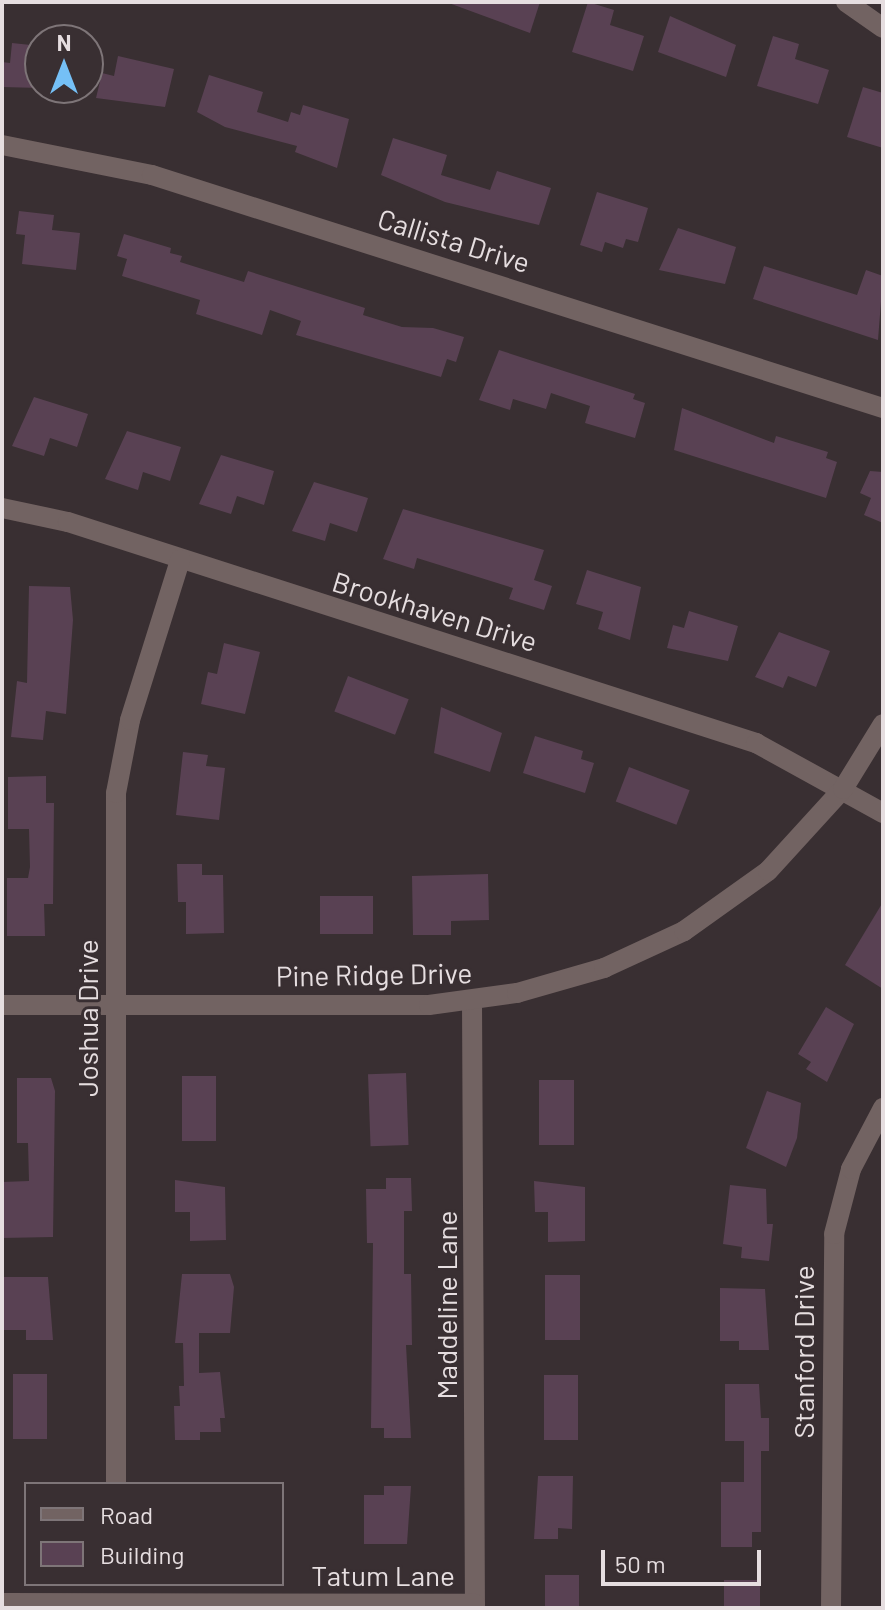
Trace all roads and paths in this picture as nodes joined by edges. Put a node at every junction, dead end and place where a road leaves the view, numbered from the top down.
1 (846, 2) edge
2 (883, 28) edge
3 (2, 145) edge
4 (883, 408) edge
5 (2, 508) edge
6 (180, 560) junction
7 (883, 724) edge
8 (843, 789) junction
9 (883, 813) edge
10 (472, 1001) junction
11 (2, 1005) edge
12 (114, 1005) junction
13 (883, 1108) edge
14 (116, 1482) edge
15 (116, 1593) edge
16 (2, 1603) edge
17 (475, 1606) edge
18 (831, 1608) edge

1 - 2 street
3 - 4 street, Callista Drive
5 - 6 street, Brookhaven Drive
6 - 8 street, Brookhaven Drive
6 - 12 street, Joshua Drive
7 - 8 street, Pine Ridge Drive
8 - 9 street
8 - 10 street, Pine Ridge Drive
10 - 12 street, Pine Ridge Drive
10 - 17 street, Maddeline Lane
11 - 12 street, Pine Ridge Drive
12 - 14 street, Joshua Drive
13 - 18 street, Stanford Drive
15 - 16 street, Tatum Lane
15 - 17 street, Tatum Lane

